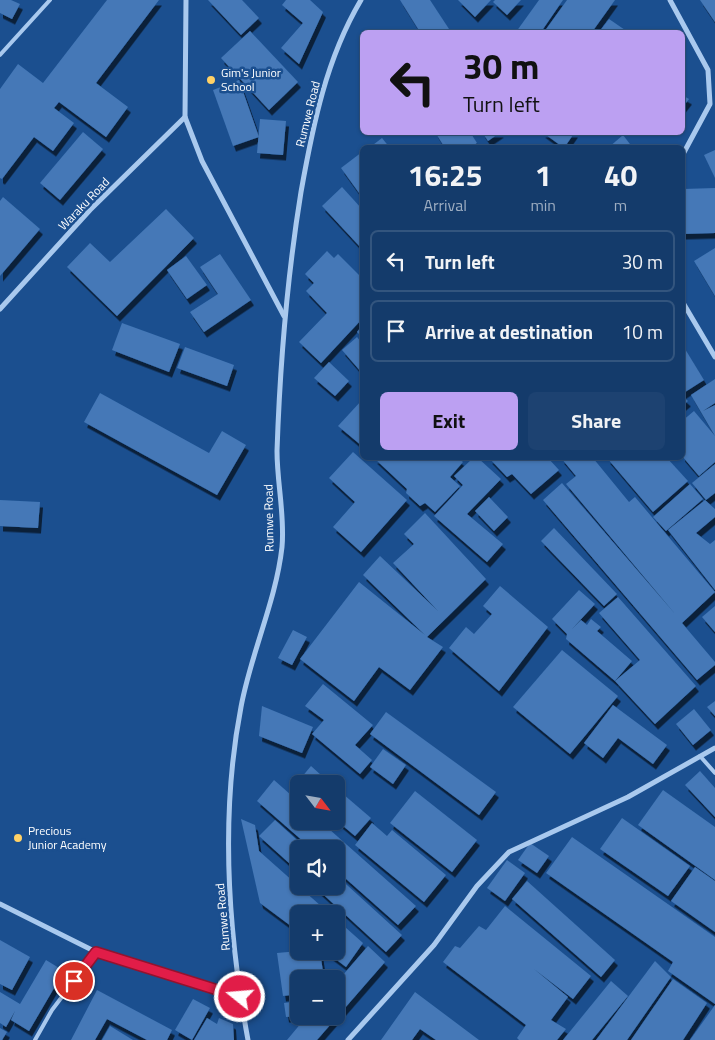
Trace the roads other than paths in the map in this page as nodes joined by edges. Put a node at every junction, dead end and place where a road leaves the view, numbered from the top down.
1 (50, 0) edge
2 (186, 0) edge
3 (361, 0) edge
4 (670, 0) edge
5 (0, 55) edge
6 (185, 117) junction
7 (685, 150) edge
8 (685, 306) edge
9 (0, 308) edge
10 (284, 316) junction
11 (715, 357) edge
12 (715, 748) edge
13 (700, 756) junction
14 (715, 773) edge
15 (0, 904) edge
16 (96, 952) junction
17 (240, 997) junction
18 (35, 1040) edge
19 (248, 1040) edge
20 (348, 1040) edge

1 - 5 lane
2 - 6 street
3 - 10 street, Rumwe Road
4 - 7 street
6 - 9 street, Waraku Road
6 - 10 street
8 - 11 street
10 - 17 street, Rumwe Road
12 - 13 street
13 - 14 lane
13 - 20 street
15 - 16 street
16 - 17 street
16 - 18 lane
17 - 19 street, Rumwe Road

